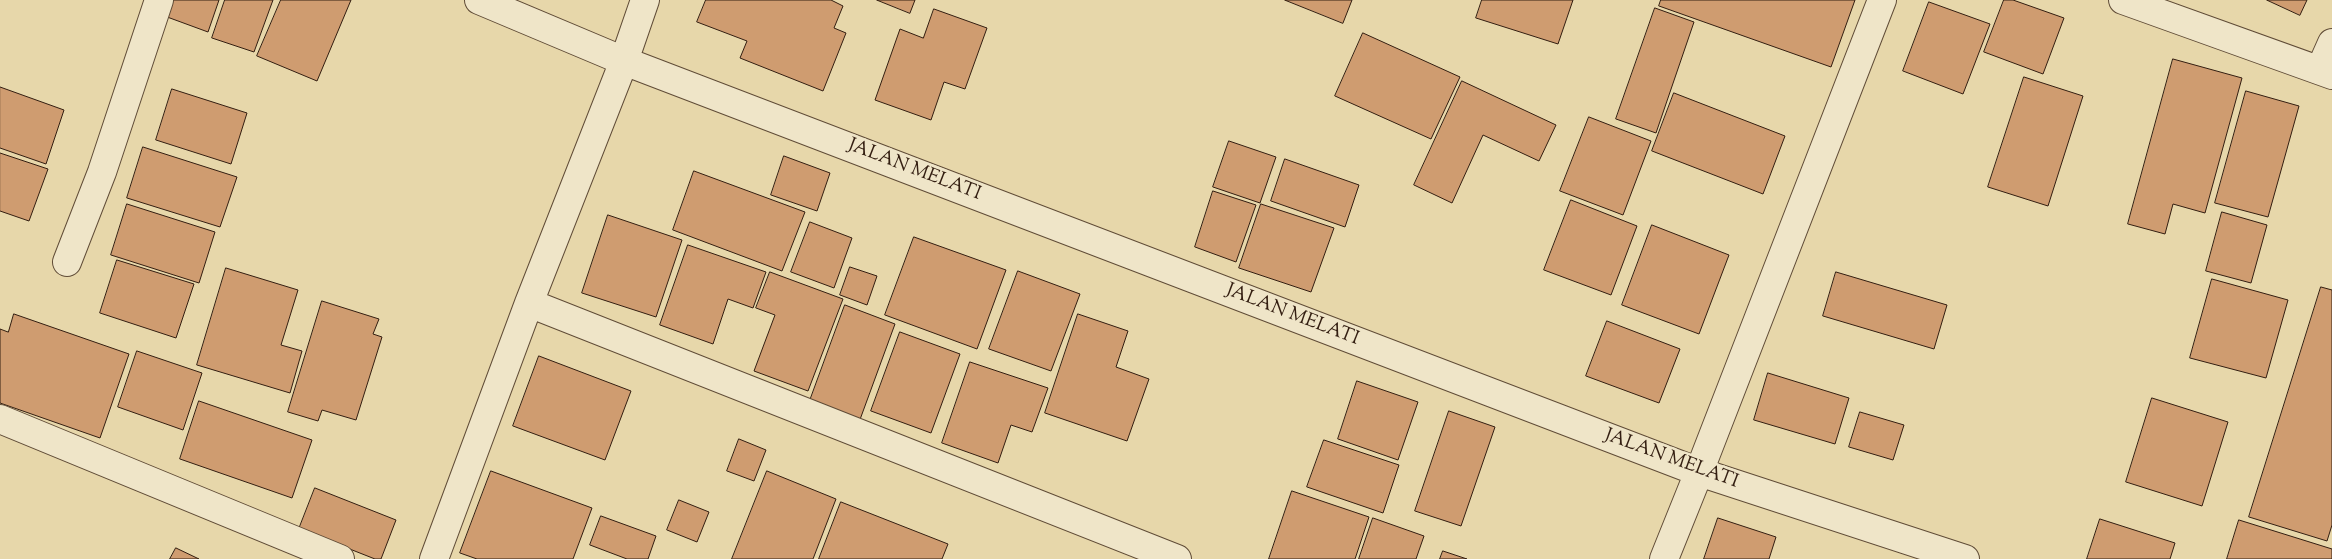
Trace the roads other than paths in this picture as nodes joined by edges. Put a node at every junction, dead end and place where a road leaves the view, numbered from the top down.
1 (159, 0) edge
2 (479, 0) edge
3 (646, 0) edge
4 (1882, 0) edge
5 (2123, 0) edge
6 (2332, 43) edge
7 (624, 60) junction
8 (2326, 72) edge
9 (67, 262) dead end
10 (529, 303) junction
11 (0, 419) edge
12 (1699, 472) junction
13 (340, 559) edge
14 (434, 559) edge
15 (1177, 559) edge
16 (1664, 559) edge
17 (1965, 559) edge

1 - 9 street
2 - 7 street, JALAN MELATI
3 - 7 street
4 - 12 street
5 - 8 street
6 - 8 street
7 - 10 street
7 - 12 street, JALAN MELATI
10 - 14 street
10 - 15 street
11 - 13 street
12 - 16 street
12 - 17 street, JALAN MELATI

